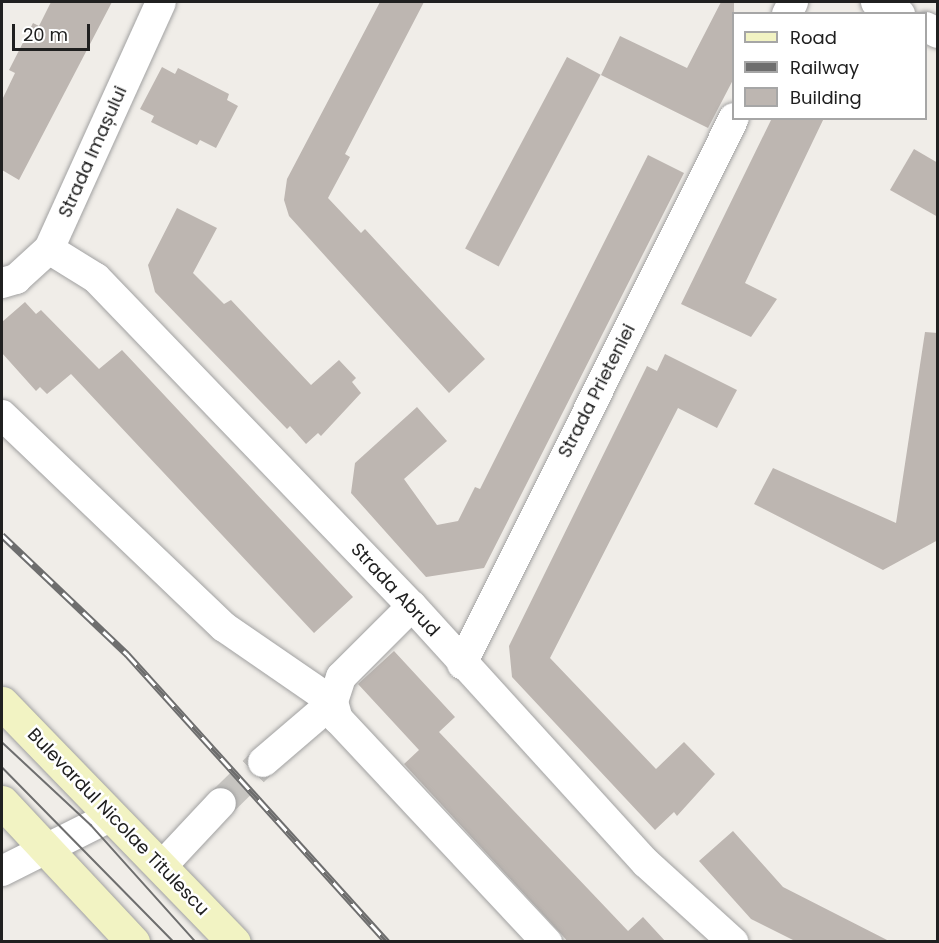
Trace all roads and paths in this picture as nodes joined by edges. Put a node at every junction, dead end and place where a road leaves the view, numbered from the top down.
1 (161, 2) edge
2 (876, 2) edge
3 (896, 12) edge
4 (733, 120) edge
5 (49, 249) junction
6 (2, 283) edge
7 (2, 415) edge
8 (412, 606) junction
9 (462, 664) junction
10 (333, 702) junction
11 (2, 703) edge
12 (263, 762) tunnel mouth
13 (2, 802) edge
14 (221, 804) tunnel mouth
15 (112, 816) junction
16 (45, 847) junction
17 (162, 866) junction
18 (2, 871) edge
19 (133, 942) edge
20 (234, 942) edge
21 (548, 942) edge
22 (732, 942) edge

1 - 5 street, Strada Imașului
2 - 3 street
4 - 9 street, Strada Prieteniei
5 - 6 street, Strada Imașului
5 - 8 street, Strada Abrud
7 - 10 street
8 - 9 street, Strada Abrud
8 - 10 street
9 - 22 street, Strada Abrud
10 - 12 street
10 - 21 street
11 - 15 main road, Bulevardul Nicolae Titulescu
13 - 16 main road
14 - 17 street
15 - 16 street
15 - 17 main road, Bulevardul Nicolae Titulescu
16 - 18 street
16 - 19 main road
17 - 20 main road, Bulevardul Nicolae Titulescu

